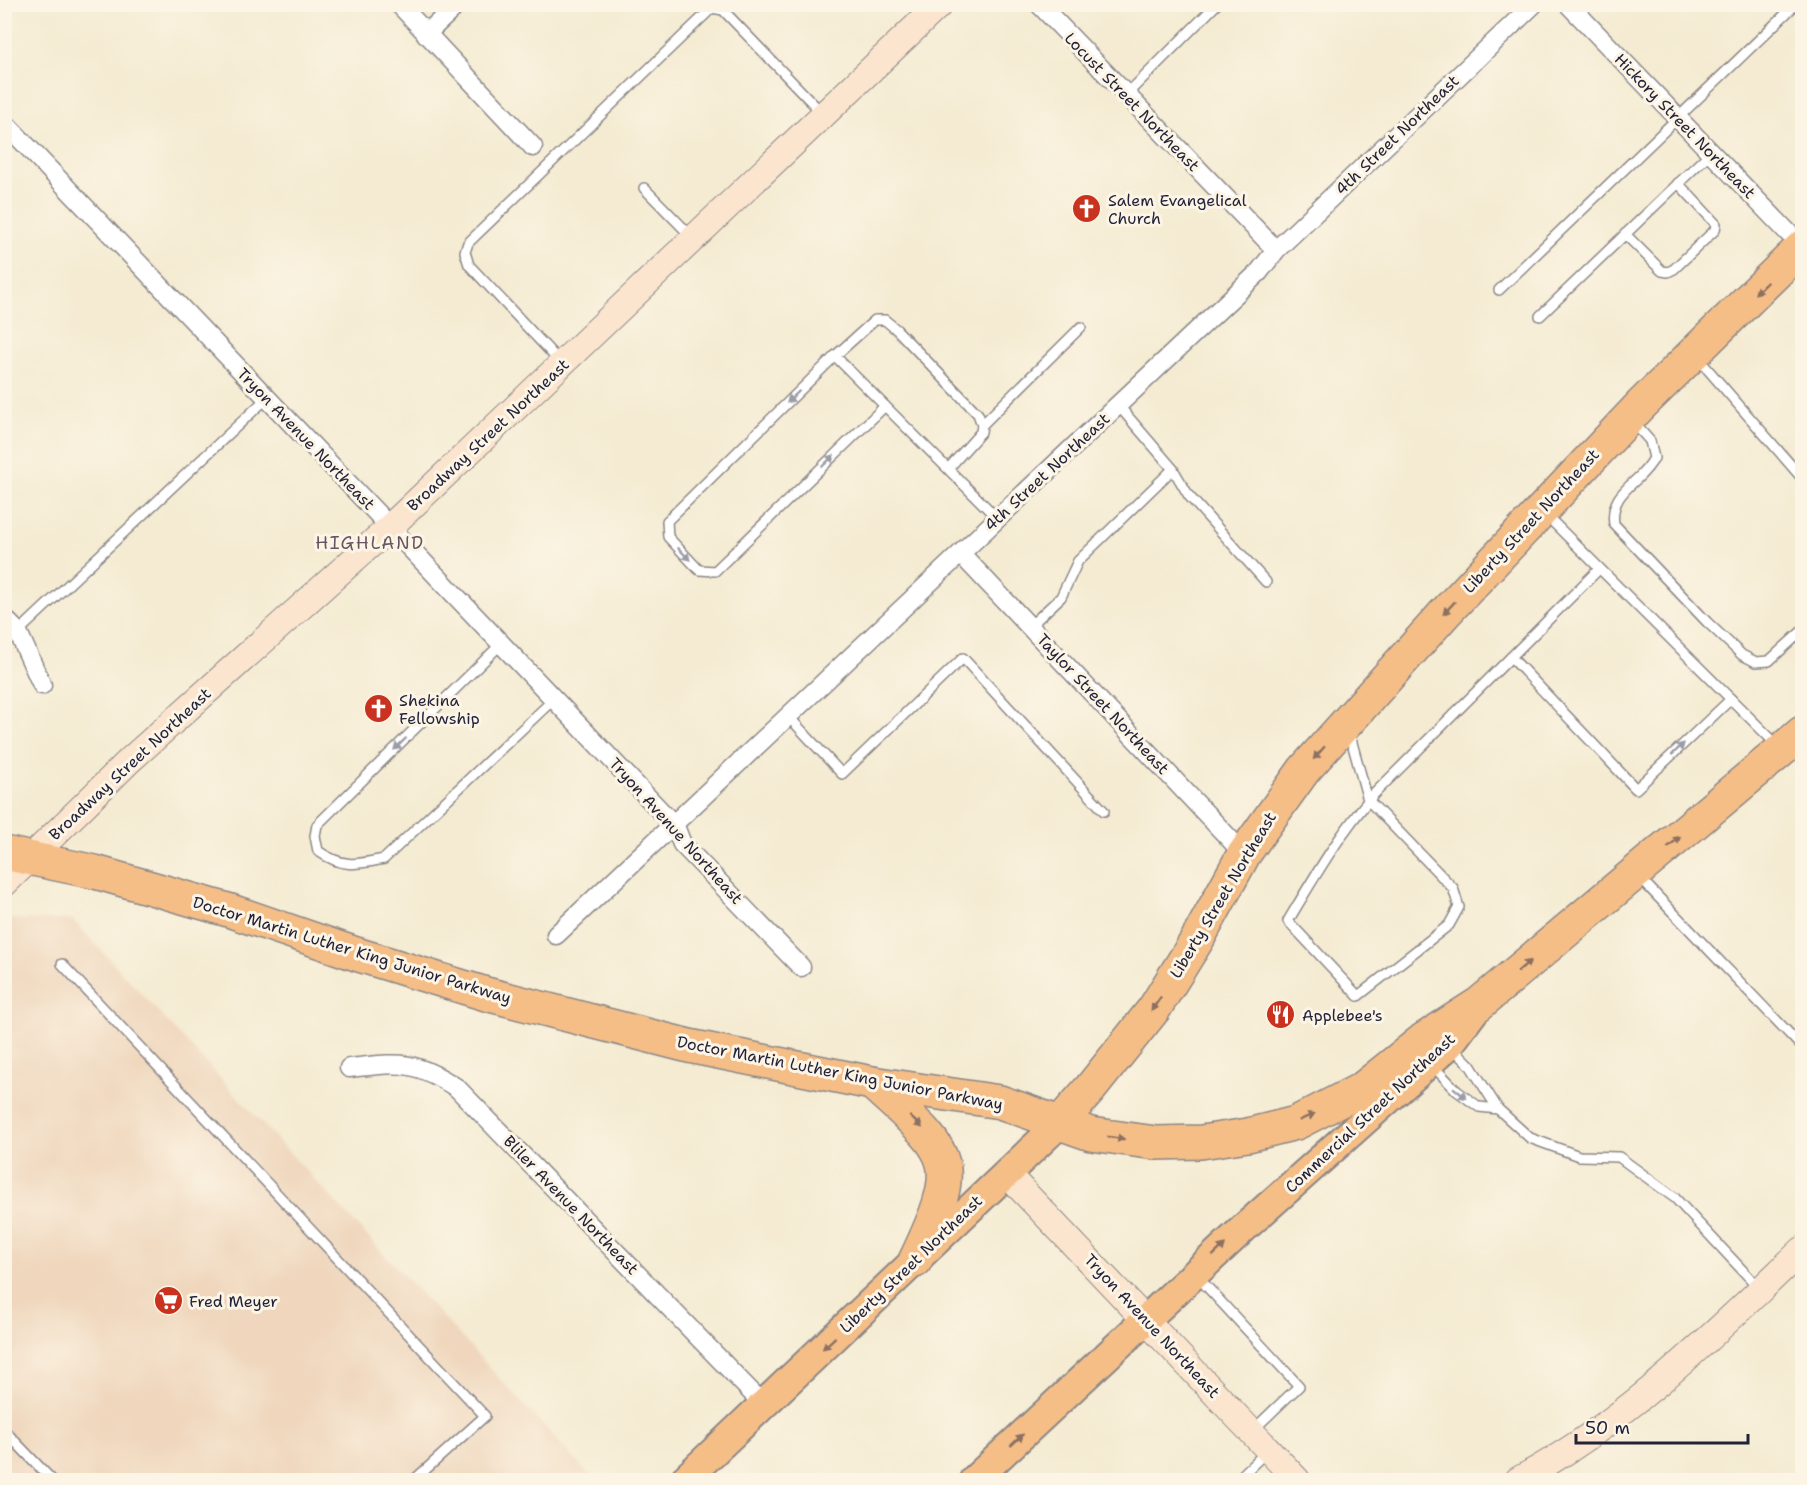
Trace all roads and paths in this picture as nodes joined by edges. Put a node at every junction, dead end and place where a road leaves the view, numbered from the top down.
1 (399, 4) edge
2 (458, 4) edge
3 (940, 4) edge
4 (1039, 4) edge
5 (1534, 4) edge
6 (1568, 4) edge
7 (1796, 4) edge
8 (1215, 5) edge
9 (426, 34) junction
10 (1126, 95) junction
11 (824, 115) junction
12 (1677, 118) junction
13 (4, 122) edge
14 (533, 147) dead end
15 (1711, 152) junction
16 (1678, 183) junction
17 (644, 188) dead end
18 (1625, 234) junction
19 (694, 239) junction
20 (1802, 247) edge
21 (1276, 250) junction
22 (1499, 290) dead end
23 (1540, 316) dead end
24 (1081, 327) dead end
25 (1694, 353) junction
26 (835, 356) junction
27 (562, 364) junction
28 (267, 398) junction
29 (1118, 405) junction
30 (885, 406) junction
31 (1628, 418) junction
32 (982, 425) junction
33 (948, 469) junction
34 (1173, 469) junction
35 (1803, 478) edge
36 (1542, 511) junction
37 (998, 519) junction
38 (390, 527) junction
39 (961, 554) junction
40 (1599, 568) junction
41 (1266, 582) dead end
42 (4, 618) edge
43 (1029, 627) junction
44 (1803, 631) edge
45 (18, 632) junction
46 (501, 644) junction
47 (1511, 657) junction
48 (42, 685) dead end
49 (554, 699) junction
50 (1731, 699) junction
51 (789, 717) junction
52 (1346, 722) junction
53 (1792, 742) edge
54 (1368, 800) junction
55 (1104, 811) dead end
56 (675, 826) junction
57 (1244, 854) junction
58 (19, 855) edge
59 (1636, 874) junction
60 (4, 884) edge
61 (556, 935) dead end
62 (62, 964) dead end
63 (801, 967) dead end
64 (1479, 1004) junction
65 (1803, 1047) edge
66 (1440, 1054) junction
67 (349, 1068) dead end
68 (872, 1083) junction
69 (1498, 1109) junction
70 (1060, 1123) junction
71 (1006, 1173) junction
72 (1803, 1250) edge
73 (915, 1261) junction
74 (1194, 1273) junction
75 (1760, 1290) junction
76 (1145, 1318) junction
77 (763, 1404) junction
78 (4, 1430) edge
79 (1260, 1441) junction
80 (1532, 1477) edge
81 (52, 1480) edge
82 (414, 1480) edge
83 (684, 1480) edge
84 (974, 1480) edge
85 (1237, 1480) edge
86 (1297, 1480) edge

1 - 9 street
2 - 9 street
3 - 11 main road, Broadway Street Northeast
4 - 10 street, Locust Street Northeast
5 - 21 street, 4th Street Northeast
6 - 12 street, Hickory Street Northeast
7 - 12 lane
8 - 10 lane
9 - 14 street
10 - 21 street, Locust Street Northeast
11 - 19 main road, Broadway Street Northeast
11 - 27 lane
12 - 15 street, Hickory Street Northeast
12 - 22 lane
13 - 28 street, Tryon Avenue Northeast
15 - 16 lane
15 - 20 street, Hickory Street Northeast
16 - 18 lane
16 - 18 lane
17 - 19 lane
18 - 23 lane
19 - 27 main road, Broadway Street Northeast
20 -> 25 highway, Liberty Street Northeast
21 - 29 street, 4th Street Northeast
24 - 32 lane
25 - 31 highway, Liberty Street Northeast
25 - 35 lane
26 - 30 lane
26 -> 30 lane
26 - 32 lane
27 - 38 main road, Broadway Street Northeast
28 - 38 street, Tryon Avenue Northeast
28 - 45 lane
29 - 34 lane
29 - 37 street, 4th Street Northeast
30 - 33 lane
31 - 36 highway, Liberty Street Northeast
31 - 44 lane
32 - 33 lane
33 - 37 lane
34 - 41 lane
34 - 43 lane
36 - 40 lane
36 -> 52 highway, Liberty Street Northeast
37 - 39 street, 4th Street Northeast
38 - 46 street, Tryon Avenue Northeast
38 - 58 main road, Broadway Street Northeast
39 - 43 street, Taylor Street Northeast
39 - 51 street, 4th Street Northeast
40 - 47 lane
40 - 50 lane
42 - 45 street
43 - 57 street, Taylor Street Northeast
45 - 48 street
46 - 49 street, Tryon Avenue Northeast
46 -> 49 lane
47 -> 50 lane
47 - 54 lane
49 - 56 street, Tryon Avenue Northeast
50 - 53 lane
51 - 55 lane
51 - 56 street, 4th Street Northeast
52 - 54 lane
52 -> 57 highway, Liberty Street Northeast
59 -> 53 highway, Commercial Street Northeast
54 - 54 lane
56 - 61 street, 4th Street Northeast
56 - 63 street, Tryon Avenue Northeast
57 -> 70 highway, Liberty Street Northeast
58 - 60 main road, Broadway Street Northeast
58 - 68 highway, Doctor Martin Luther King Junior Parkway
64 -> 59 highway, Commercial Street Northeast
59 - 65 lane
62 - 82 lane
64 - 66 main road, Commercial Street Northeast
70 -> 64 highway, Doctor Martin Luther King Junior Parkway
66 - 69 lane
66 -> 69 lane
74 -> 66 main road, Commercial Street Northeast
67 - 77 street, Bliler Avenue Northeast
68 - 70 highway, Doctor Martin Luther King Junior Parkway
68 -> 73 highway
69 - 75 lane
70 - 71 main road, Liberty Street Northeast
71 - 73 main road, Liberty Street Northeast
71 - 76 main road, Tryon Avenue Northeast
72 - 75 main road
73 -> 77 main road, Liberty Street Northeast
74 - 76 main road, Commercial Street Northeast
74 - 79 lane
75 - 80 main road
76 - 79 main road, Tryon Avenue Northeast
84 -> 76 main road, Commercial Street Northeast
77 - 83 main road, Liberty Street Northeast
78 - 81 lane
79 - 85 lane
79 - 86 main road, Tryon Avenue Northeast

